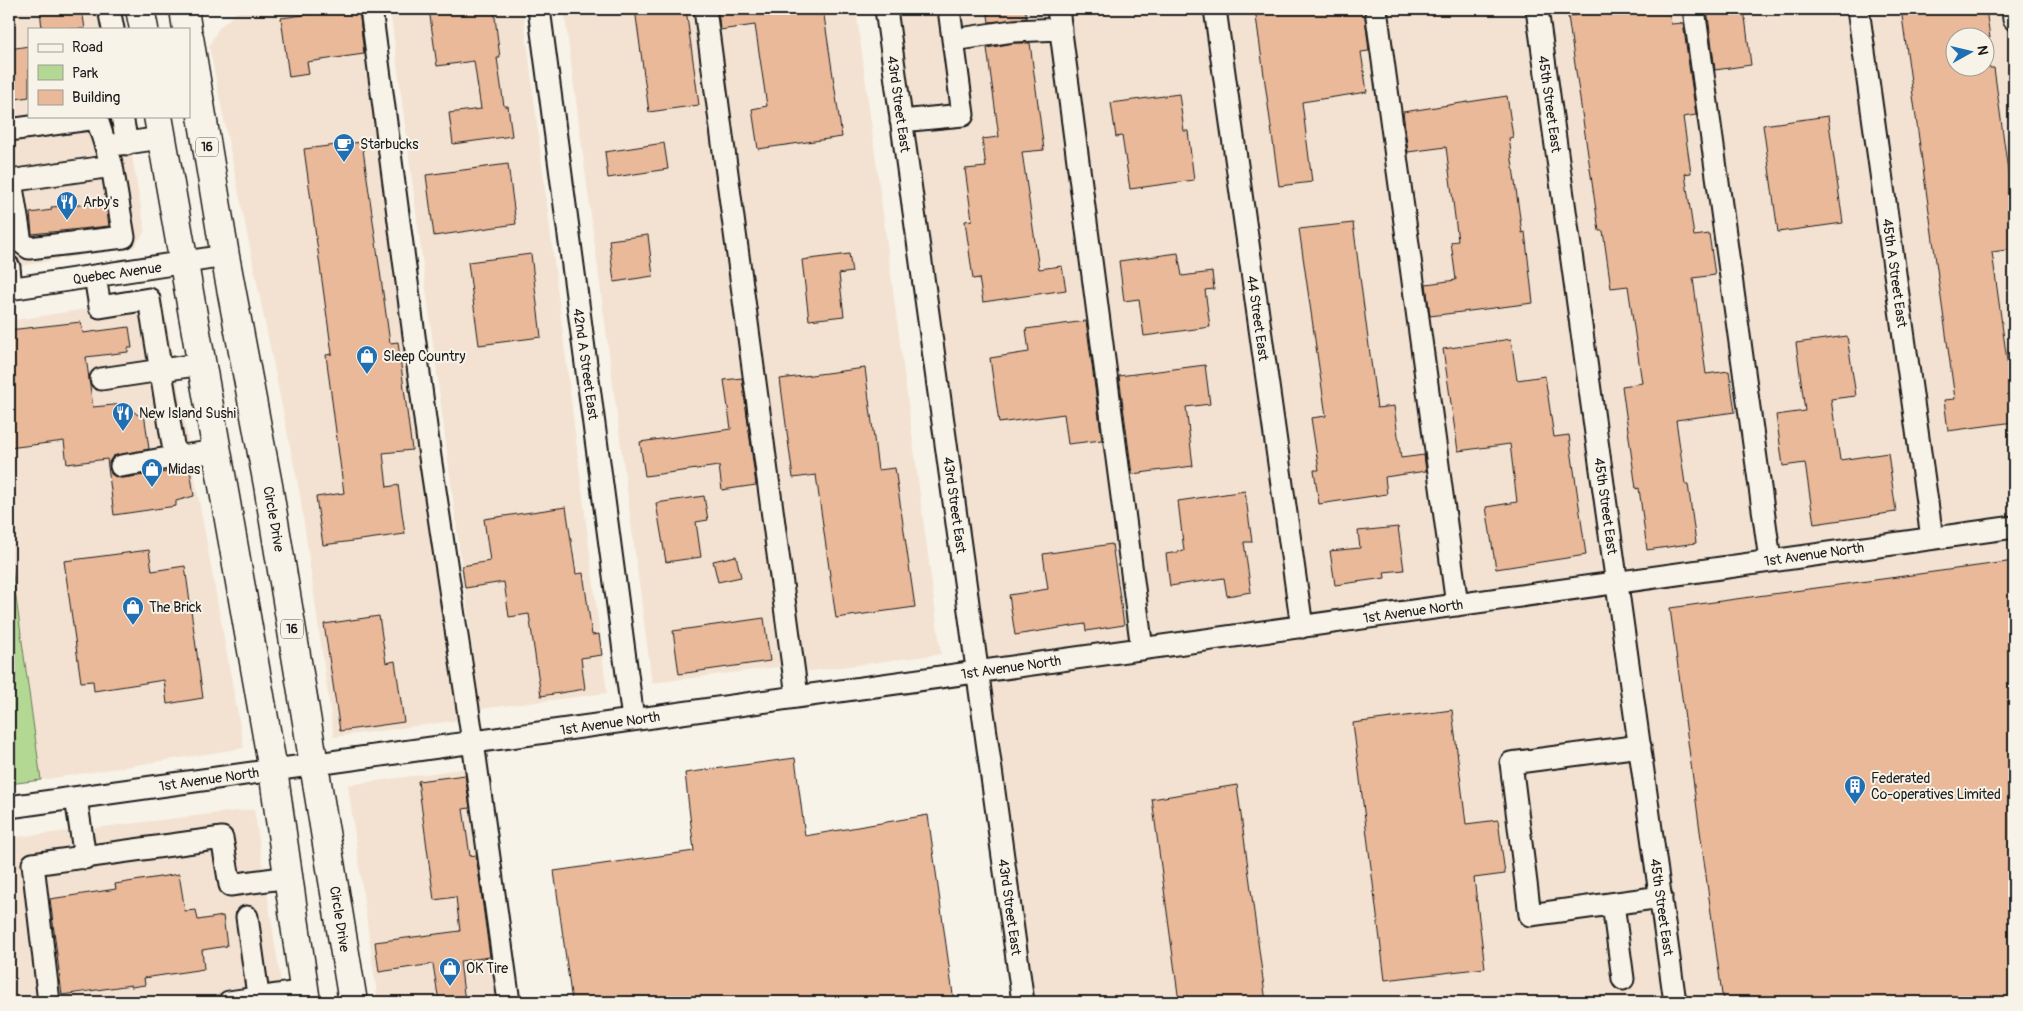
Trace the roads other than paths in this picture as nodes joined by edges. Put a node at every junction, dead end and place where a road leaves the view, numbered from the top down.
1 (109, 9) edge
2 (140, 9) edge
3 (184, 9) edge
4 (371, 9) edge
5 (539, 9) edge
6 (705, 9) edge
7 (886, 9) edge
8 (949, 9) edge
9 (1215, 9) edge
10 (1376, 9) edge
11 (1537, 9) edge
12 (1694, 9) edge
13 (1858, 9) edge
14 (2013, 9) edge
15 (1060, 19) edge
16 (2014, 19) edge
17 (113, 28) edge
18 (144, 28) edge
19 (187, 28) edge
20 (953, 40) junction
21 (190, 43) edge
22 (90, 118) edge
23 (97, 118) edge
24 (122, 118) edge
25 (901, 121) junction
26 (160, 127) edge
27 (9, 130) edge
28 (127, 144) junction
29 (109, 156) junction
30 (10, 181) edge
31 (225, 256) junction
32 (184, 262) junction
33 (9, 267) edge
34 (95, 276) junction
35 (10, 288) edge
36 (202, 364) junction
37 (160, 370) junction
38 (101, 379) dead end
39 (217, 451) junction
40 (175, 457) junction
41 (121, 466) dead end
42 (2014, 527) edge
43 (1932, 538) junction
44 (1770, 560) junction
45 (1616, 582) junction
46 (1457, 605) junction
47 (1302, 627) junction
48 (1142, 649) junction
49 (978, 671) junction
50 (797, 696) junction
51 (633, 719) junction
52 (473, 742) junction
53 (1640, 746) junction
54 (315, 765) junction
55 (273, 770) junction
56 (76, 798) junction
57 (9, 807) edge
58 (85, 858) junction
59 (289, 877) junction
60 (1660, 897) junction
61 (1613, 904) junction
62 (247, 918) dead end
63 (1623, 979) dead end
64 (306, 997) edge
65 (258, 1000) edge
66 (49, 1002) edge
67 (228, 1002) edge
68 (353, 1002) edge
69 (509, 1002) edge
70 (1023, 1002) edge
71 (1675, 1002) edge

1 - 17 street
2 - 18 highway
3 - 19 highway
4 - 52 street
5 - 51 street, 42nd A Street East
6 - 50 street
7 - 25 street, 43rd Street East
8 - 20 street
9 - 47 street, 44 Street East
10 - 46 street
11 - 45 street, 45th Street East
12 - 44 street
13 - 43 street, 45th A Street East
14 - 16 street
15 - 20 street
15 - 48 street
20 - 25 street
21 - 31 highway, Circle Drive / 16
22 - 27 street
23 - 29 street
24 - 28 street
25 - 49 street, 43rd Street East
26 - 28 street
26 - 32 highway
28 - 29 street
29 - 30 street
29 - 30 street
31 - 32 street, Quebec Avenue
31 - 54 highway, Circle Drive / 16
32 - 34 street, Quebec Avenue
32 - 36 highway
33 - 35 street
34 - 35 street, Quebec Avenue
34 - 37 street
36 - 37 street
36 - 39 highway
37 - 38 street
37 - 40 street
39 - 40 street
39 - 55 highway
40 - 41 street
42 - 43 street, 1st Avenue North
43 - 44 street, 1st Avenue North
44 - 45 street, 1st Avenue North
45 - 46 street, 1st Avenue North
45 - 53 street, 45th Street East
46 - 47 street, 1st Avenue North
47 - 48 street, 1st Avenue North
48 - 49 street, 1st Avenue North
49 - 50 street, 1st Avenue North
49 - 70 street, 43rd Street East
50 - 51 street, 1st Avenue North
51 - 52 street, 1st Avenue North
52 - 54 street, 1st Avenue North
52 - 69 street
53 - 60 street, 45th Street East
53 - 61 street
54 - 55 street, 1st Avenue North
54 - 68 highway, Circle Drive / 16
55 - 56 street, 1st Avenue North
55 - 59 highway
56 - 57 street, 1st Avenue North
56 - 58 street
58 - 59 street
58 - 66 street
59 - 64 highway
60 - 61 street
60 - 71 street, 45th Street East
61 - 63 street
62 - 65 street
64 - 65 street
65 - 67 street

